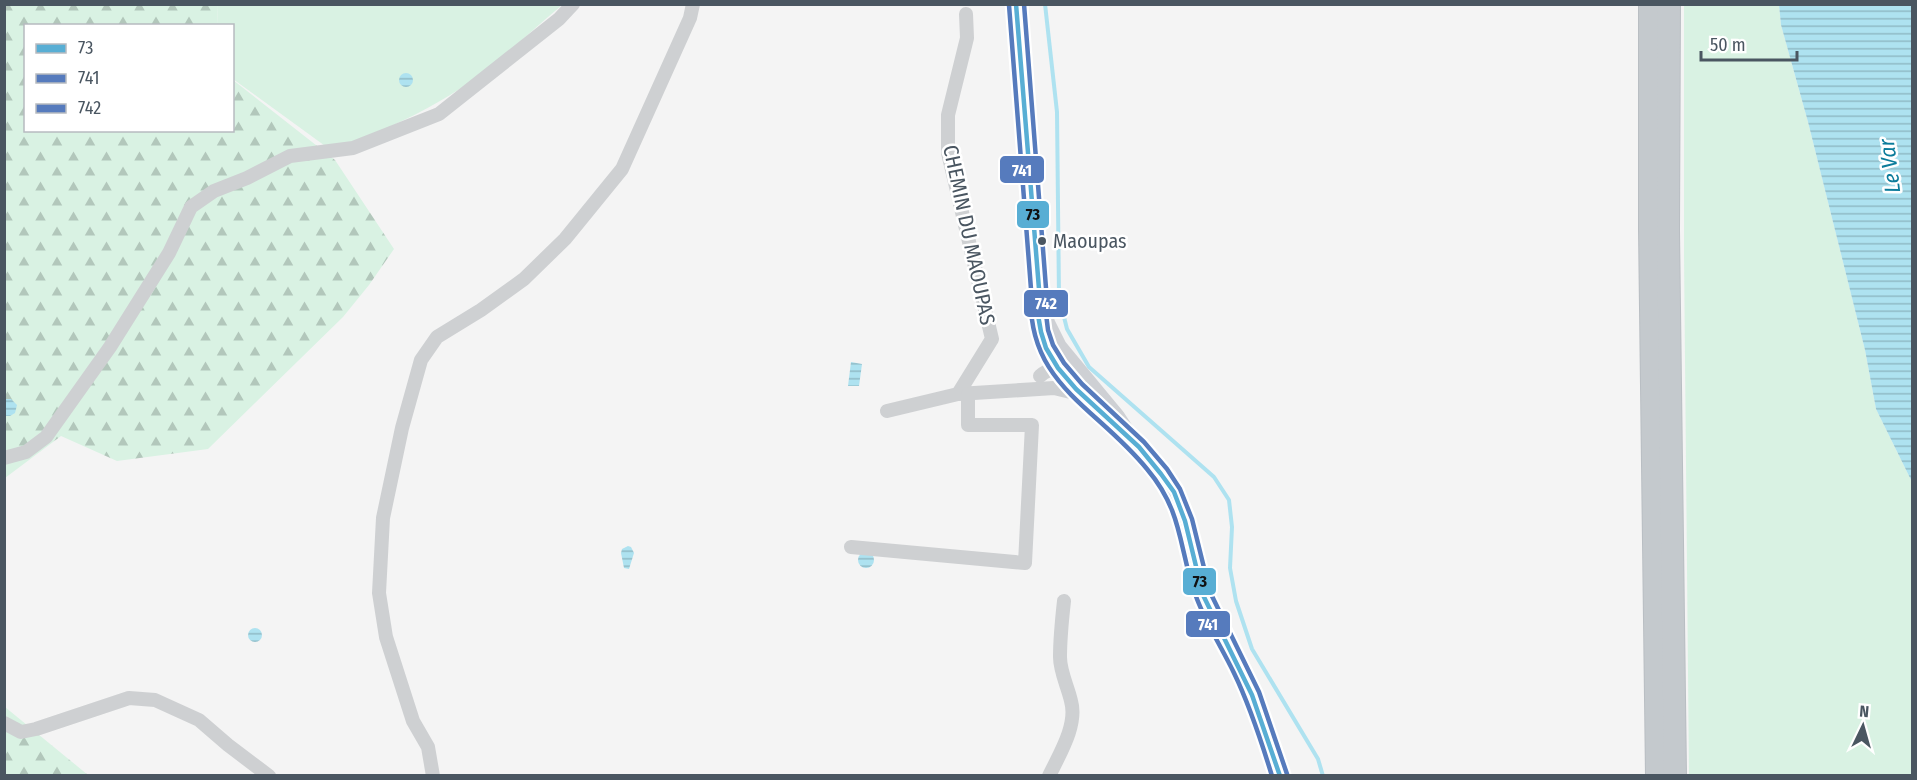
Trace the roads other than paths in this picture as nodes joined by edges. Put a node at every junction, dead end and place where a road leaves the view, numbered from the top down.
1 (573, 4) edge
2 (693, 4) edge
3 (1016, 4) edge
4 (1650, 4) edge
5 (1669, 4) edge
6 (966, 14) dead end
7 (1038, 289) junction
8 (1046, 346) junction
9 (1060, 370) junction
10 (1041, 376) junction
11 (1023, 390) junction
12 (963, 394) junction
13 (1090, 395) junction
14 (887, 411) dead end
15 (4, 458) edge
16 (851, 548) dead end
17 (1064, 601) dead end
18 (4, 723) edge
19 (269, 776) edge
20 (433, 776) edge
21 (1049, 776) edge
22 (1280, 776) edge
23 (1657, 776) edge
24 (1675, 776) edge

1 - 15 street
2 - 20 street
3 - 7 main road
4 - 23 highway
5 - 24 highway
6 - 12 street, CHEMIN DU MAOUPAS
7 - 8 main road
7 - 9 main road
8 - 9 main road
8 - 10 street
9 - 10 street
9 - 11 street
9 - 13 main road
9 - 13 street
10 - 11 street
11 - 12 street
12 - 14 street
12 - 16 street
13 - 22 main road
17 - 21 street
18 - 19 street

